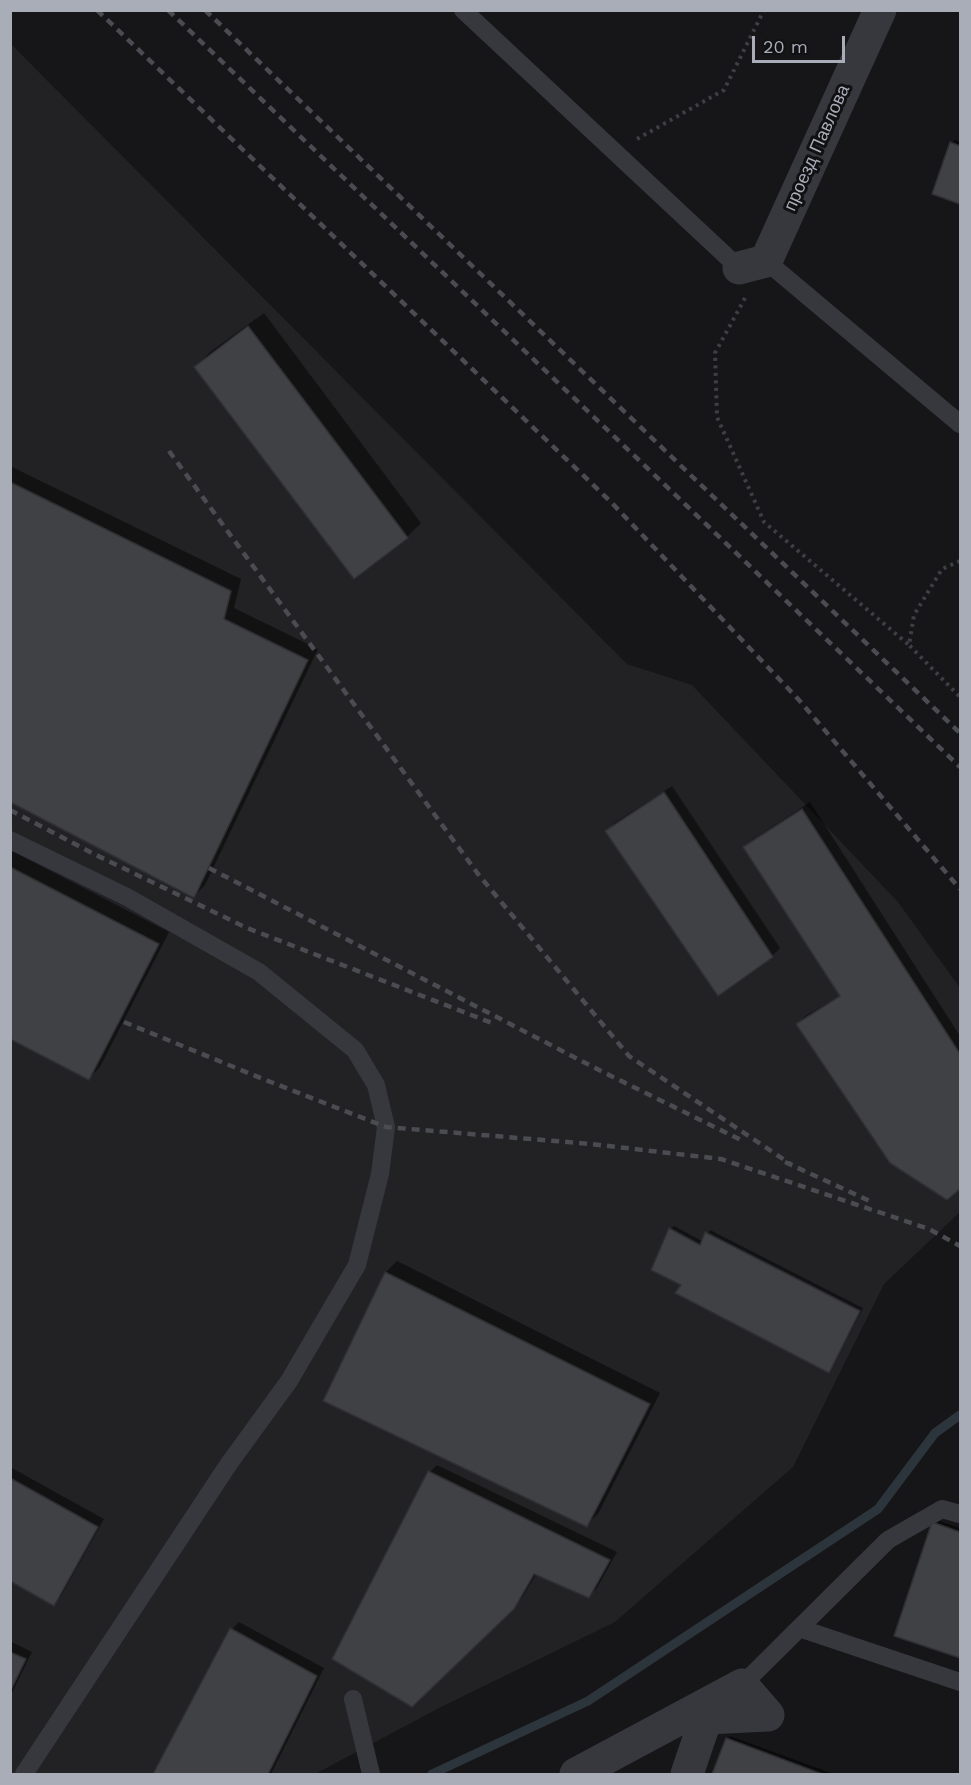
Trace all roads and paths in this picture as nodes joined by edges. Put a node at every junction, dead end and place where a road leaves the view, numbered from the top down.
1 (463, 10) edge
2 (764, 10) edge
3 (880, 10) edge
4 (614, 152) junction
5 (752, 264) junction
6 (960, 424) edge
7 (960, 561) edge
8 (909, 645) junction
9 (960, 697) edge
10 (10, 840) edge
11 (960, 1514) edge
12 (799, 1628) junction
13 (960, 1682) edge
14 (742, 1685) junction
15 (353, 1700) dead end
16 (24, 1774) edge
17 (371, 1774) edge
18 (576, 1774) edge
19 (687, 1774) edge

1 - 4 lane
2 - 4 path
3 - 5 street, проезд Павлова
4 - 5 lane
5 - 6 lane
5 - 8 path
7 - 8 path
8 - 9 path
10 - 16 lane
11 - 12 lane
12 - 13 lane
12 - 14 lane
14 - 18 street
14 - 19 street
15 - 17 lane

